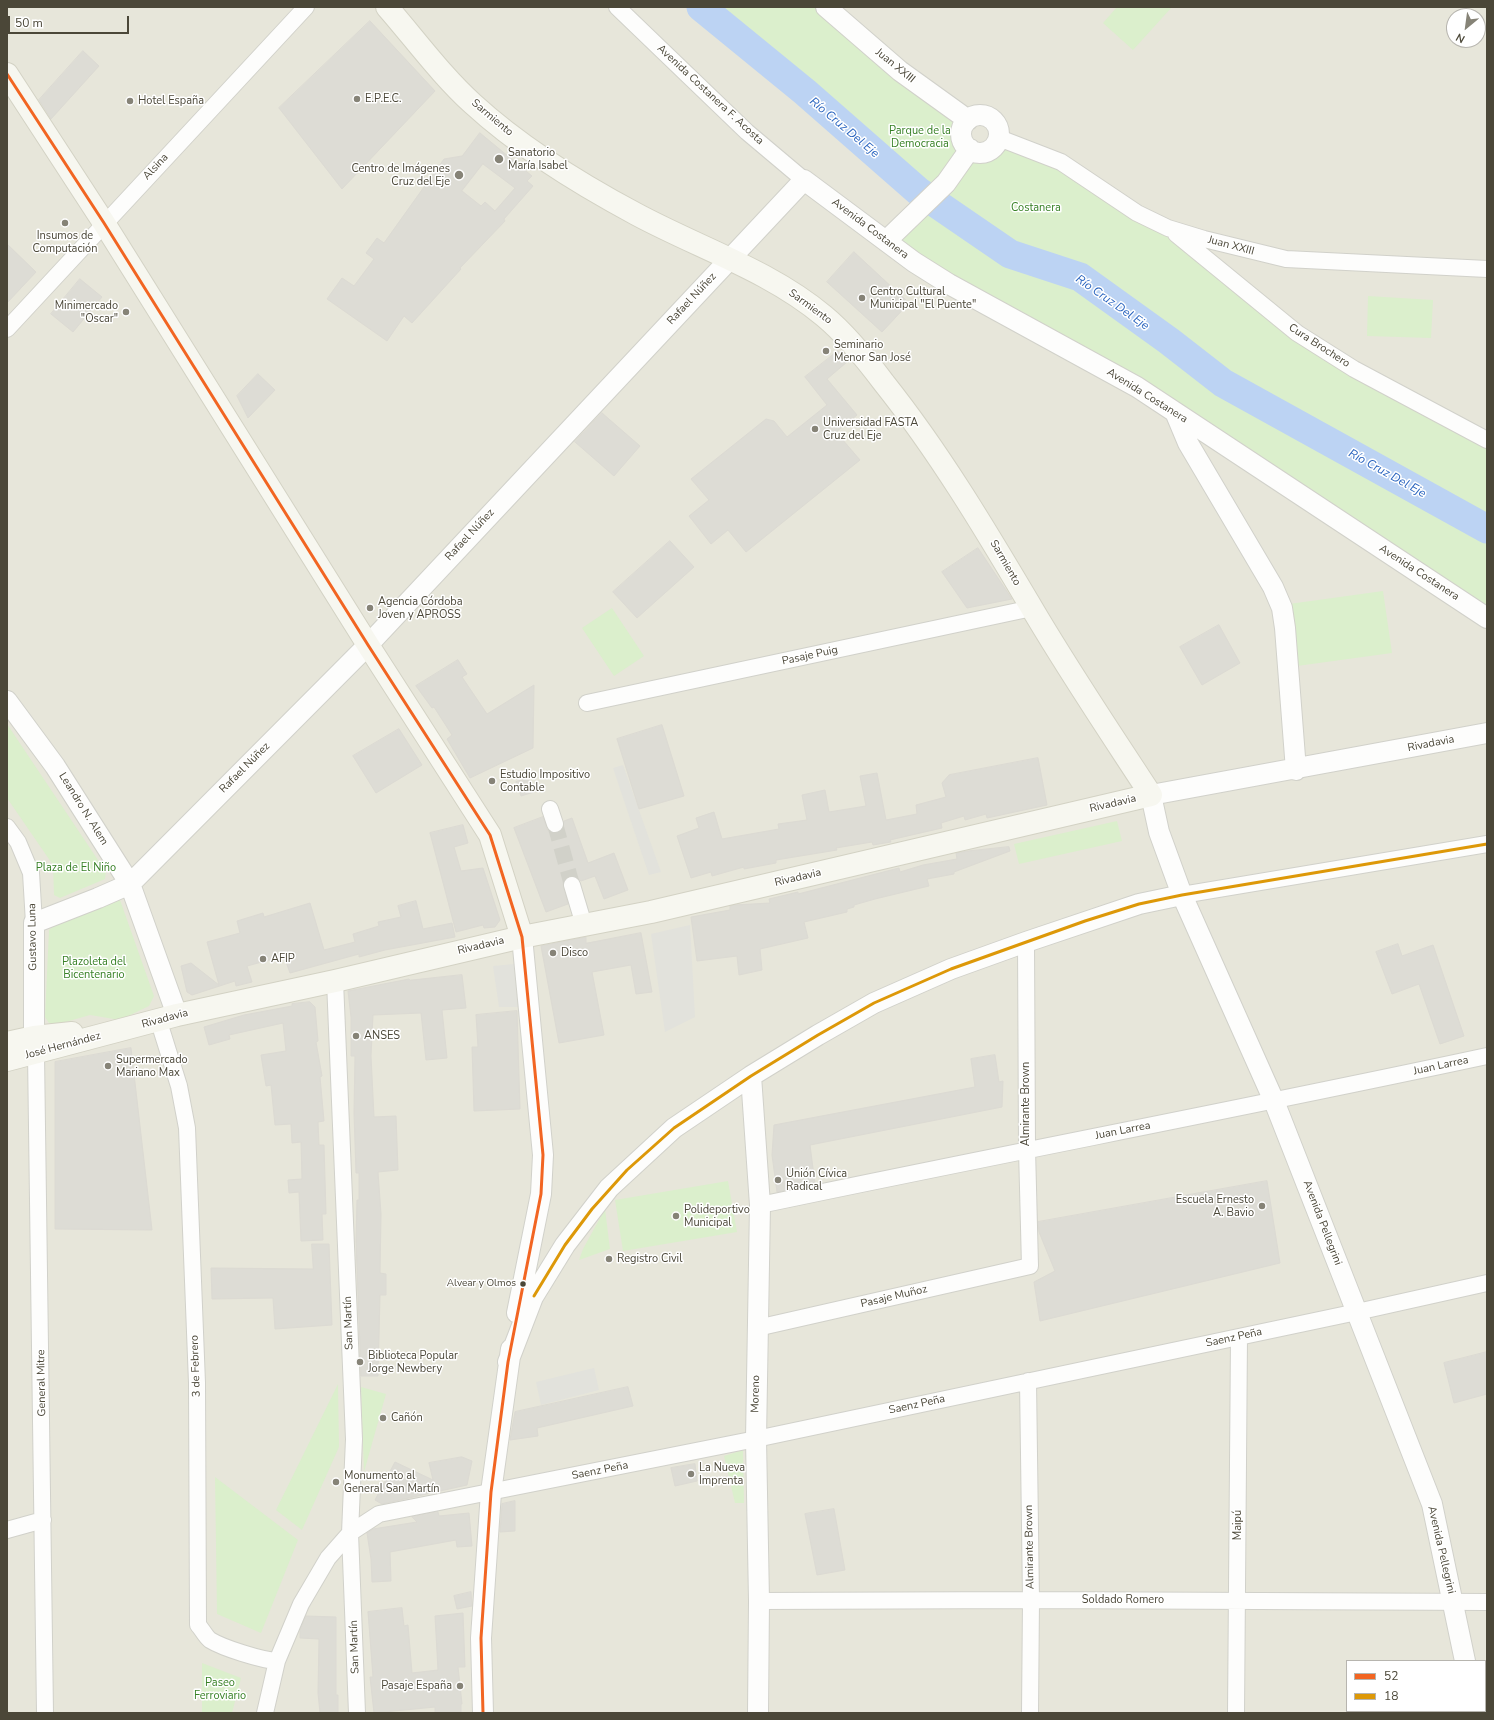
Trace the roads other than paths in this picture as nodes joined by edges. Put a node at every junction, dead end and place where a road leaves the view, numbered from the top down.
1 (306, 7) edge
2 (387, 7) edge
3 (618, 7) edge
4 (826, 7) edge
5 (7, 74) edge
6 (968, 120) junction
7 (999, 138) junction
8 (970, 150) junction
9 (804, 180) junction
10 (104, 223) junction
11 (1168, 228) junction
12 (886, 241) junction
13 (730, 258) junction
14 (1487, 269) edge
15 (7, 329) edge
16 (1175, 412) junction
17 (1487, 440) edge
18 (1032, 608) junction
19 (1487, 618) edge
20 (368, 645) junction
21 (7, 701) edge
22 (587, 703) dead end
23 (1487, 733) edge
24 (1296, 770) junction
25 (1151, 795) junction
26 (7, 827) edge
27 (1487, 844) edge
28 (130, 884) junction
29 (572, 885) tunnel mouth
30 (1182, 895) junction
31 (34, 923) junction
32 (584, 925) junction
33 (522, 937) junction
34 (1026, 942) junction
35 (335, 981) junction
36 (168, 1018) junction
37 (111, 1034) joint
38 (7, 1043) edge
39 (35, 1046) junction
40 (1487, 1056) edge
41 (7, 1060) edge
42 (751, 1076) junction
43 (1274, 1101) junction
44 (1027, 1149) junction
45 (760, 1205) junction
46 (1030, 1266) joint
47 (1487, 1282) edge
48 (1357, 1312) junction
49 (757, 1328) junction
50 (1239, 1337) junction
51 (508, 1362) junction
52 (1028, 1381) junction
53 (756, 1439) junction
54 (491, 1492) junction
55 (43, 1520) junction
56 (7, 1530) edge
57 (350, 1533) junction
58 (1031, 1600) junction
59 (1238, 1600) junction
60 (759, 1601) junction
61 (1453, 1602) junction
62 (1487, 1602) edge
63 (1464, 1660) edge
64 (277, 1661) junction
65 (45, 1713) edge
66 (265, 1713) edge
67 (357, 1713) edge
68 (483, 1713) edge
69 (758, 1713) edge
70 (1030, 1713) edge
71 (1236, 1713) edge

1 - 10 street, Alsina
2 - 13 main road, Sarmiento
3 - 9 street, Avenida Costanera F. Acosta
4 - 6 street, Juan XXIII
5 - 10 main road
6 - 7 street
6 - 8 street
7 - 8 street
7 - 11 street, Juan XXIII
8 - 12 street
9 - 12 street, Avenida Costanera
9 - 13 street, Rafael Núñez
10 - 15 street, Alsina
10 - 20 main road
11 - 14 street, Juan XXIII
11 - 17 street, Cura Brochero
12 - 16 street, Avenida Costanera
13 - 18 main road, Sarmiento
13 - 20 street, Rafael Núñez
16 - 19 street, Avenida Costanera
16 - 24 street
18 - 22 street, Pasaje Puig
18 - 25 main road, Sarmiento
20 - 28 street, Rafael Núñez
20 - 33 main road
21 - 28 street, Leandro N. Alem
23 - 24 street, Rivadavia
24 - 25 street, Rivadavia
25 - 30 street, Avenida Pellegrini
25 - 32 main road, Rivadavia
26 - 31 street, Gustavo Luna
27 - 30 street
28 - 31 street
28 - 36 street, Leandro N. Alem
29 - 32 street
30 - 34 street
30 - 43 street, Avenida Pellegrini
31 - 39 street, Gustavo Luna
32 - 33 main road, Rivadavia
33 - 35 main road, Rivadavia
33 - 51 street
34 - 42 street
34 - 44 street, Almirante Brown
35 - 36 main road, Rivadavia
35 - 57 street, San Martín
36 - 37 main road, Rivadavia
36 - 64 street, 3 de Febrero
37 - 39 main road, José Hernández
38 - 39 main road, José Hernández
39 - 41 main road, José Hernández
39 - 55 street, General Mitre
40 - 43 street, Juan Larrea
42 - 45 street, Moreno
42 - 51 street
43 - 44 street, Juan Larrea
43 - 48 street, Avenida Pellegrini
44 - 45 street, Juan Larrea
44 - 46 street, Almirante Brown
45 - 49 street, Moreno
46 - 49 street, Pasaje Muñoz
47 - 48 street, Saenz Peña
48 - 50 street, Saenz Peña
48 - 61 street, Avenida Pellegrini
49 - 53 street, Moreno
50 - 52 street, Saenz Peña
50 - 59 street, Maipú
51 - 54 street
52 - 53 street, Saenz Peña
52 - 58 street, Almirante Brown
53 - 54 street, Saenz Peña
53 - 60 street, Moreno
54 - 57 street, Saenz Peña
54 - 68 street
55 - 56 street
55 - 65 street, General Mitre
57 - 64 street, Saenz Peña
57 - 67 street, San Martín
58 - 59 street, Soldado Romero
58 - 60 street, Soldado Romero
58 - 70 street, Almirante Brown
59 - 61 street, Soldado Romero
59 - 71 street, Maipú
60 - 69 street, Moreno
61 - 62 street, Soldado Romero
61 - 63 street, Avenida Pellegrini
64 - 66 street, Saenz Peña

